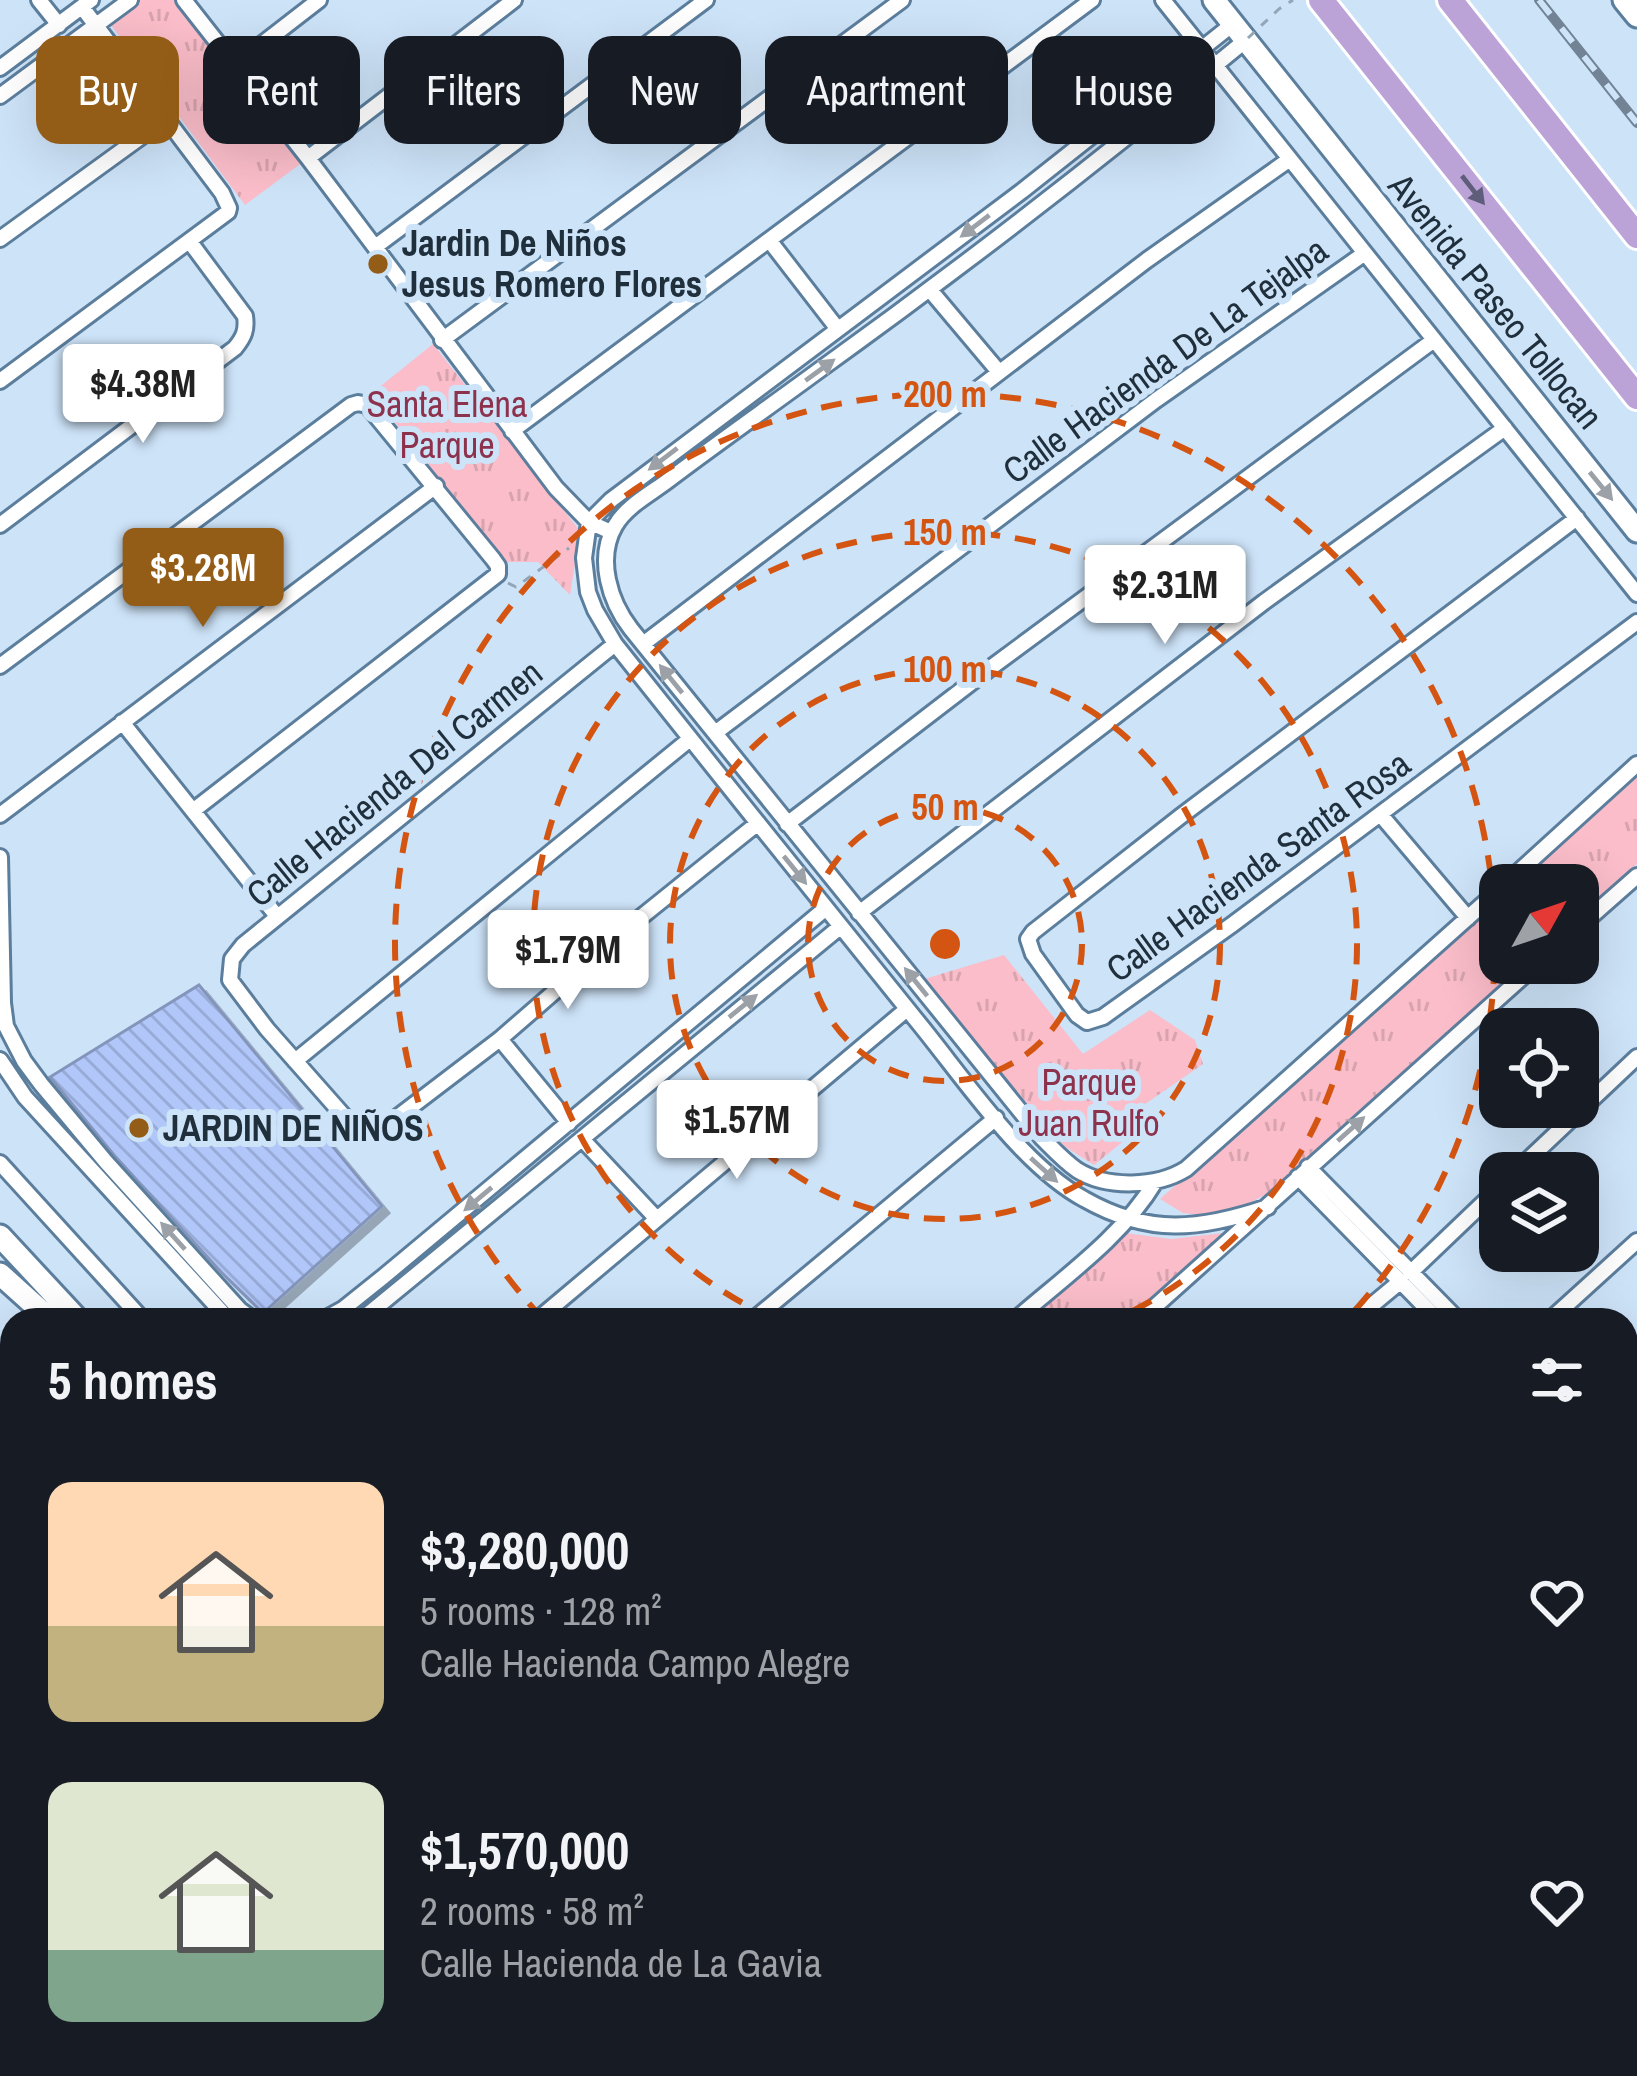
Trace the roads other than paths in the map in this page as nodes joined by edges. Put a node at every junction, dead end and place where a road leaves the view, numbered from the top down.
1 (39, 0) edge
2 (130, 0) edge
3 (184, 0) edge
4 (320, 0) edge
5 (514, 0) edge
6 (706, 0) edge
7 (902, 0) edge
8 (1092, 0) edge
9 (1163, 0) edge
10 (1214, 0) edge
11 (1322, 0) edge
12 (1450, 0) edge
13 (1624, 0) edge
14 (87, 3) edge
15 (1637, 16) edge
16 (59, 25) junction
17 (96, 25) junction
18 (1242, 34) junction
19 (104, 36) edge
20 (212, 36) edge
21 (273, 36) edge
22 (1192, 36) edge
23 (1215, 45) edge
24 (1215, 65) joint
25 (0, 68) edge
26 (0, 96) edge
27 (179, 134) edge
28 (131, 144) edge
29 (297, 144) edge
30 (1082, 144) edge
31 (1115, 144) edge
32 (308, 158) junction
33 (1291, 159) junction
34 (1022, 191) junction
35 (1036, 207) junction
36 (1637, 236) edge
37 (0, 239) edge
38 (769, 240) junction
39 (190, 242) junction
40 (374, 247) junction
41 (1365, 253) junction
42 (930, 290) junction
43 (837, 328) junction
44 (442, 340) junction
45 (1434, 340) junction
46 (999, 372) junction
47 (0, 381) edge
48 (762, 384) junction
49 (1637, 397) edge
50 (777, 401) junction
51 (1504, 428) junction
52 (512, 431) junction
53 (436, 486) junction
54 (1577, 518) junction
55 (0, 525) edge
56 (587, 529) junction
57 (1637, 531) edge
58 (611, 532) junction
59 (1637, 594) edge
60 (1637, 622) edge
61 (615, 644) junction
62 (643, 644) junction
63 (0, 666) edge
64 (122, 722) junction
65 (715, 734) junction
66 (690, 739) junction
67 (739, 764) junction
68 (1637, 764) edge
69 (723, 778) junction
70 (194, 810) junction
71 (1380, 814) junction
72 (0, 815) edge
73 (758, 823) junction
74 (787, 824) junction
75 (0, 857) edge
76 (1527, 864) edge
77 (1637, 876) edge
78 (826, 908) junction
79 (1479, 908) edge
80 (1599, 909) edge
81 (860, 913) junction
82 (276, 915) junction
83 (1468, 918) junction
84 (840, 927) junction
85 (1, 973) edge
86 (1514, 984) edge
87 (907, 1009) junction
88 (961, 1037) junction
89 (500, 1039) junction
90 (652, 1053) junction
91 (944, 1053) junction
92 (1637, 1057) edge
93 (0, 1060) edge
94 (295, 1061) junction
95 (667, 1069) junction
96 (996, 1118) junction
97 (569, 1123) junction
98 (582, 1139) junction
99 (1536, 1152) edge
100 (0, 1163) edge
101 (1303, 1172) junction
102 (507, 1175) junction
103 (1156, 1182) junction
104 (518, 1190) junction
105 (1479, 1206) edge
106 (1268, 1207) junction
107 (1130, 1217) junction
108 (656, 1218) junction
109 (0, 1236) edge
110 (1637, 1241) edge
111 (0, 1274) edge
112 (1406, 1277) junction
113 (38, 1308) edge
114 (67, 1308) edge
115 (132, 1308) edge
116 (218, 1308) edge
117 (238, 1308) edge
118 (341, 1308) edge
119 (375, 1308) edge
120 (551, 1308) edge
121 (766, 1308) edge
122 (1028, 1308) edge
123 (1154, 1308) edge
124 (1369, 1308) edge
125 (1436, 1308) edge
126 (1563, 1308) edge

1 - 16 street
2 - 17 street
3 - 20 street
4 - 21 street
5 - 32 street
6 - 40 street
7 - 44 street
8 - 38 street
9 - 22 street
10 - 18 main road, Avenida Paseo Tollocan
11 -> 49 highway
12 - 36 highway
13 - 15 main road
14 - 16 street
14 - 17 street
16 - 25 street
17 - 19 street
17 - 26 street
18 - 23 street
18 - 24 street
18 -> 57 main road, Avenida Paseo Tollocan
24 - 33 street
27 - 39 street
28 - 37 street
29 - 32 street
30 - 34 street
31 - 35 street
32 - 40 street
33 - 41 street
33 - 46 street
34 - 35 street
34 -> 43 street
35 - 42 street
38 - 43 street
38 - 52 street
39 - 47 street
39 - 55 street
40 - 44 street
41 - 45 street
41 - 65 street, Calle Hacienda De La Tejalpa
42 - 46 street
50 -> 42 street
43 - 48 street
44 - 52 street
45 - 51 street
45 - 74 street
46 - 62 street
48 - 50 street
48 -> 56 street
50 - 58 street
51 - 54 street
51 - 81 street
52 - 56 street
53 - 63 street
53 - 64 street
53 - 70 street
54 - 59 street
54 - 71 street, Calle Hacienda Santa Rosa
56 - 58 street
56 - 61 street
58 - 62 street
60 - 71 street, Calle Hacienda Santa Rosa
61 - 66 street
61 - 82 street, Calle Hacienda Del Carmen
65 -> 62 street
64 - 70 street
64 - 72 street
65 - 67 street
66 - 69 street
66 - 94 street
67 - 69 street
67 - 74 street
68 - 76 street
69 - 73 street
70 - 82 street
71 - 83 street
73 -> 78 street
73 - 89 street
74 - 81 street
75 - 85 street
77 - 80 street
78 - 84 street
78 - 90 street
79 - 83 street
88 -> 81 street
82 - 94 street, Calle Hacienda Del Carmen
83 - 103 street
84 - 87 street
95 -> 84 street
117 -> 85 street
101 -> 86 street
87 - 91 street
87 - 108 street
88 - 91 street
88 - 103 street
89 - 94 street
89 - 97 street
90 - 95 street
90 - 97 street
91 - 96 street
92 - 99 street
93 - 116 street
95 - 98 street
96 -> 107 street
96 - 121 street
97 - 102 street
98 - 104 street
98 - 108 street
100 - 115 street
101 - 106 street
101 - 112 street
102 - 104 street
102 -> 118 street
103 - 107 street
104 - 119 street
105 - 112 street
106 - 107 street
106 - 123 street
107 - 122 street
108 - 120 street
109 - 114 main road
110 - 126 street
111 - 113 main road
112 - 124 street
112 - 125 street

